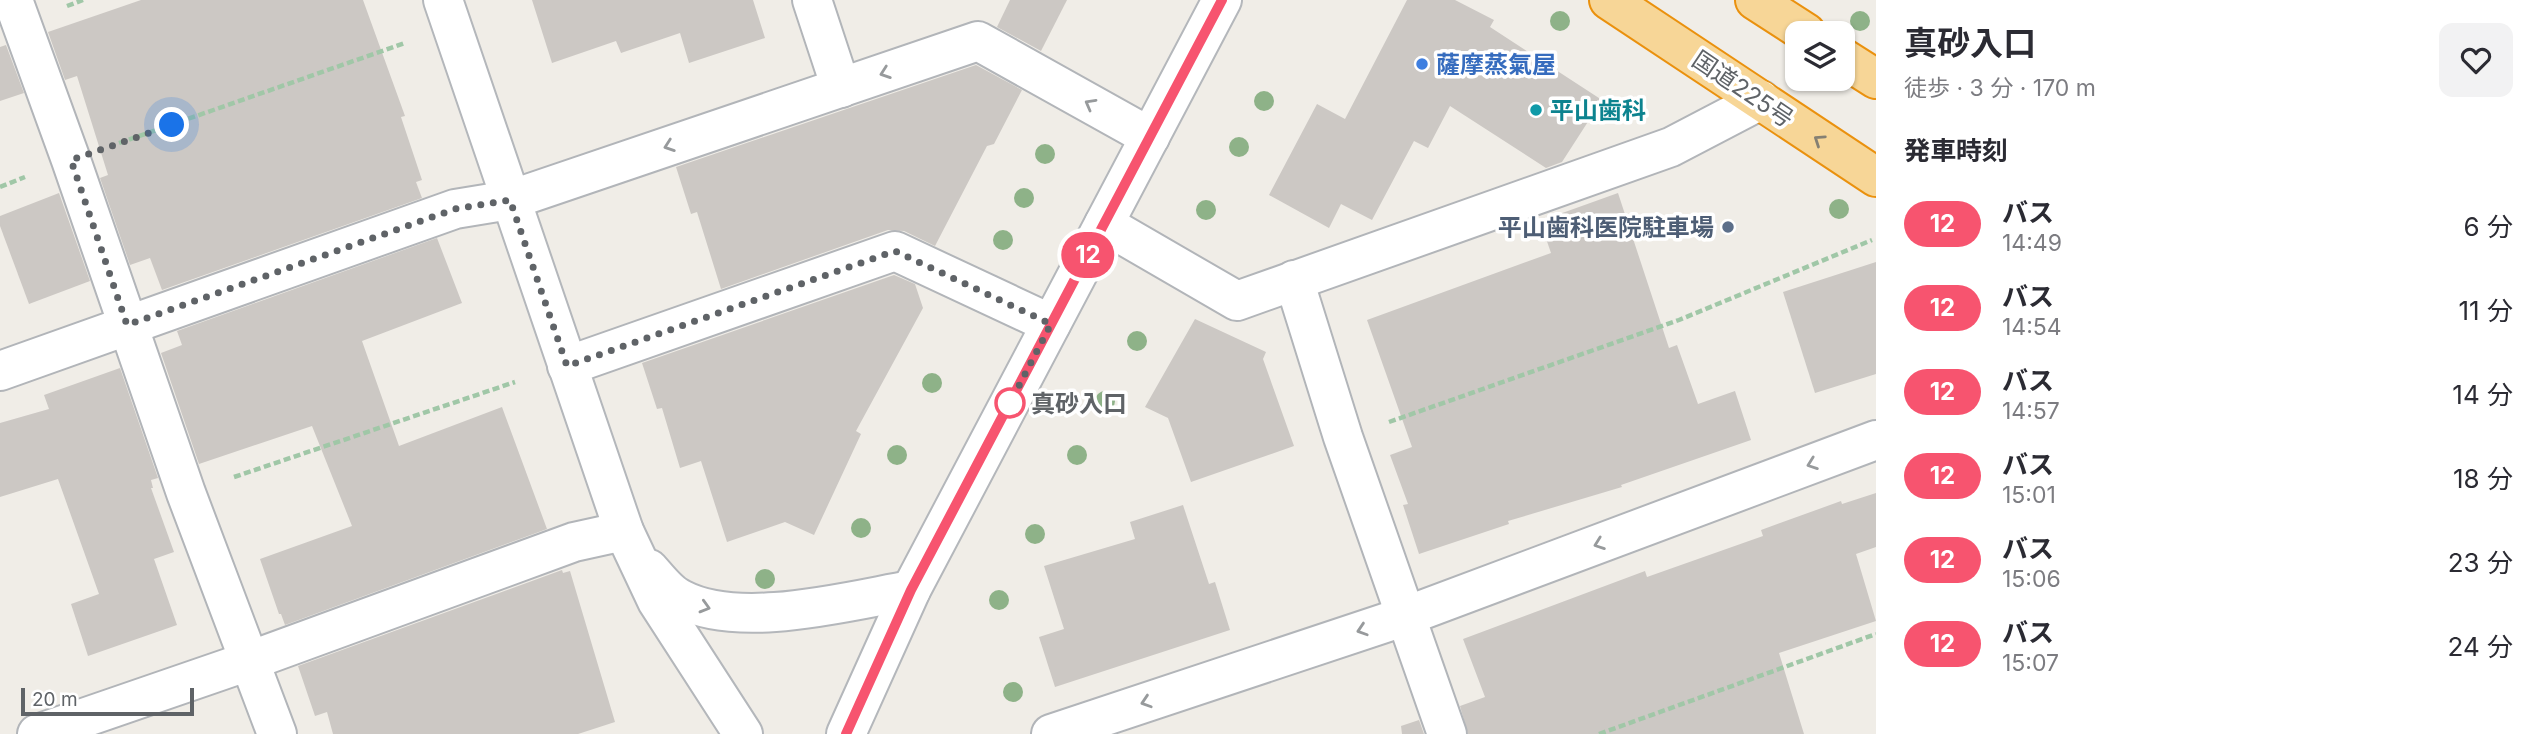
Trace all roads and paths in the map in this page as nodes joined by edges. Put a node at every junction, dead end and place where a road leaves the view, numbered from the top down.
1 (13, 0) edge
2 (812, 0) edge
3 (1222, 0) edge
4 (1609, 0) edge
5 (1755, 0) edge
6 (447, 13) edge
7 (1787, 21) edge
8 (1855, 66) edge
9 (1876, 79) edge
10 (841, 88) junction
11 (1761, 100) junction
12 (1150, 137) junction
13 (71, 160) junction
14 (1876, 177) edge
15 (0, 187) edge
16 (510, 200) junction
17 (1104, 224) junction
18 (1872, 240) dead end
19 (1294, 280) junction
20 (1051, 324) junction
21 (127, 325) junction
22 (567, 366) junction
23 (0, 371) edge
24 (515, 382) dead end
25 (1343, 438) junction
26 (1876, 440) edge
27 (186, 493) junction
28 (628, 542) junction
29 (911, 590) junction
30 (1406, 616) junction
31 (1876, 634) edge
32 (249, 661) junction
33 (37, 734) edge
34 (277, 734) edge
35 (743, 734) edge
36 (846, 734) edge
37 (1051, 734) edge
38 (1447, 734) edge
39 (1600, 734) edge

1 - 13 street
2 - 10 street
3 - 12 street
4 - 11 highway, 国道225号
5 - 7 highway
6 - 13 path
6 - 16 street
8 - 9 highway
12 -> 10 street
10 -> 16 street
14 -> 11 highway, 国道225号
11 - 19 street
12 - 17 street
13 - 15 path
13 - 21 street
16 - 21 street
16 - 22 street
17 - 19 street
17 - 20 street
18 - 25 path
19 - 25 street
20 - 22 street
20 - 29 street
21 - 23 street
21 - 27 street
22 - 28 street
24 - 27 path
25 - 30 street
26 -> 30 street
27 - 32 street
28 -> 29 street
28 - 32 street
28 - 35 street
29 - 36 street
30 -> 37 street
30 - 38 street
31 - 39 path
32 - 33 street
32 - 34 street

